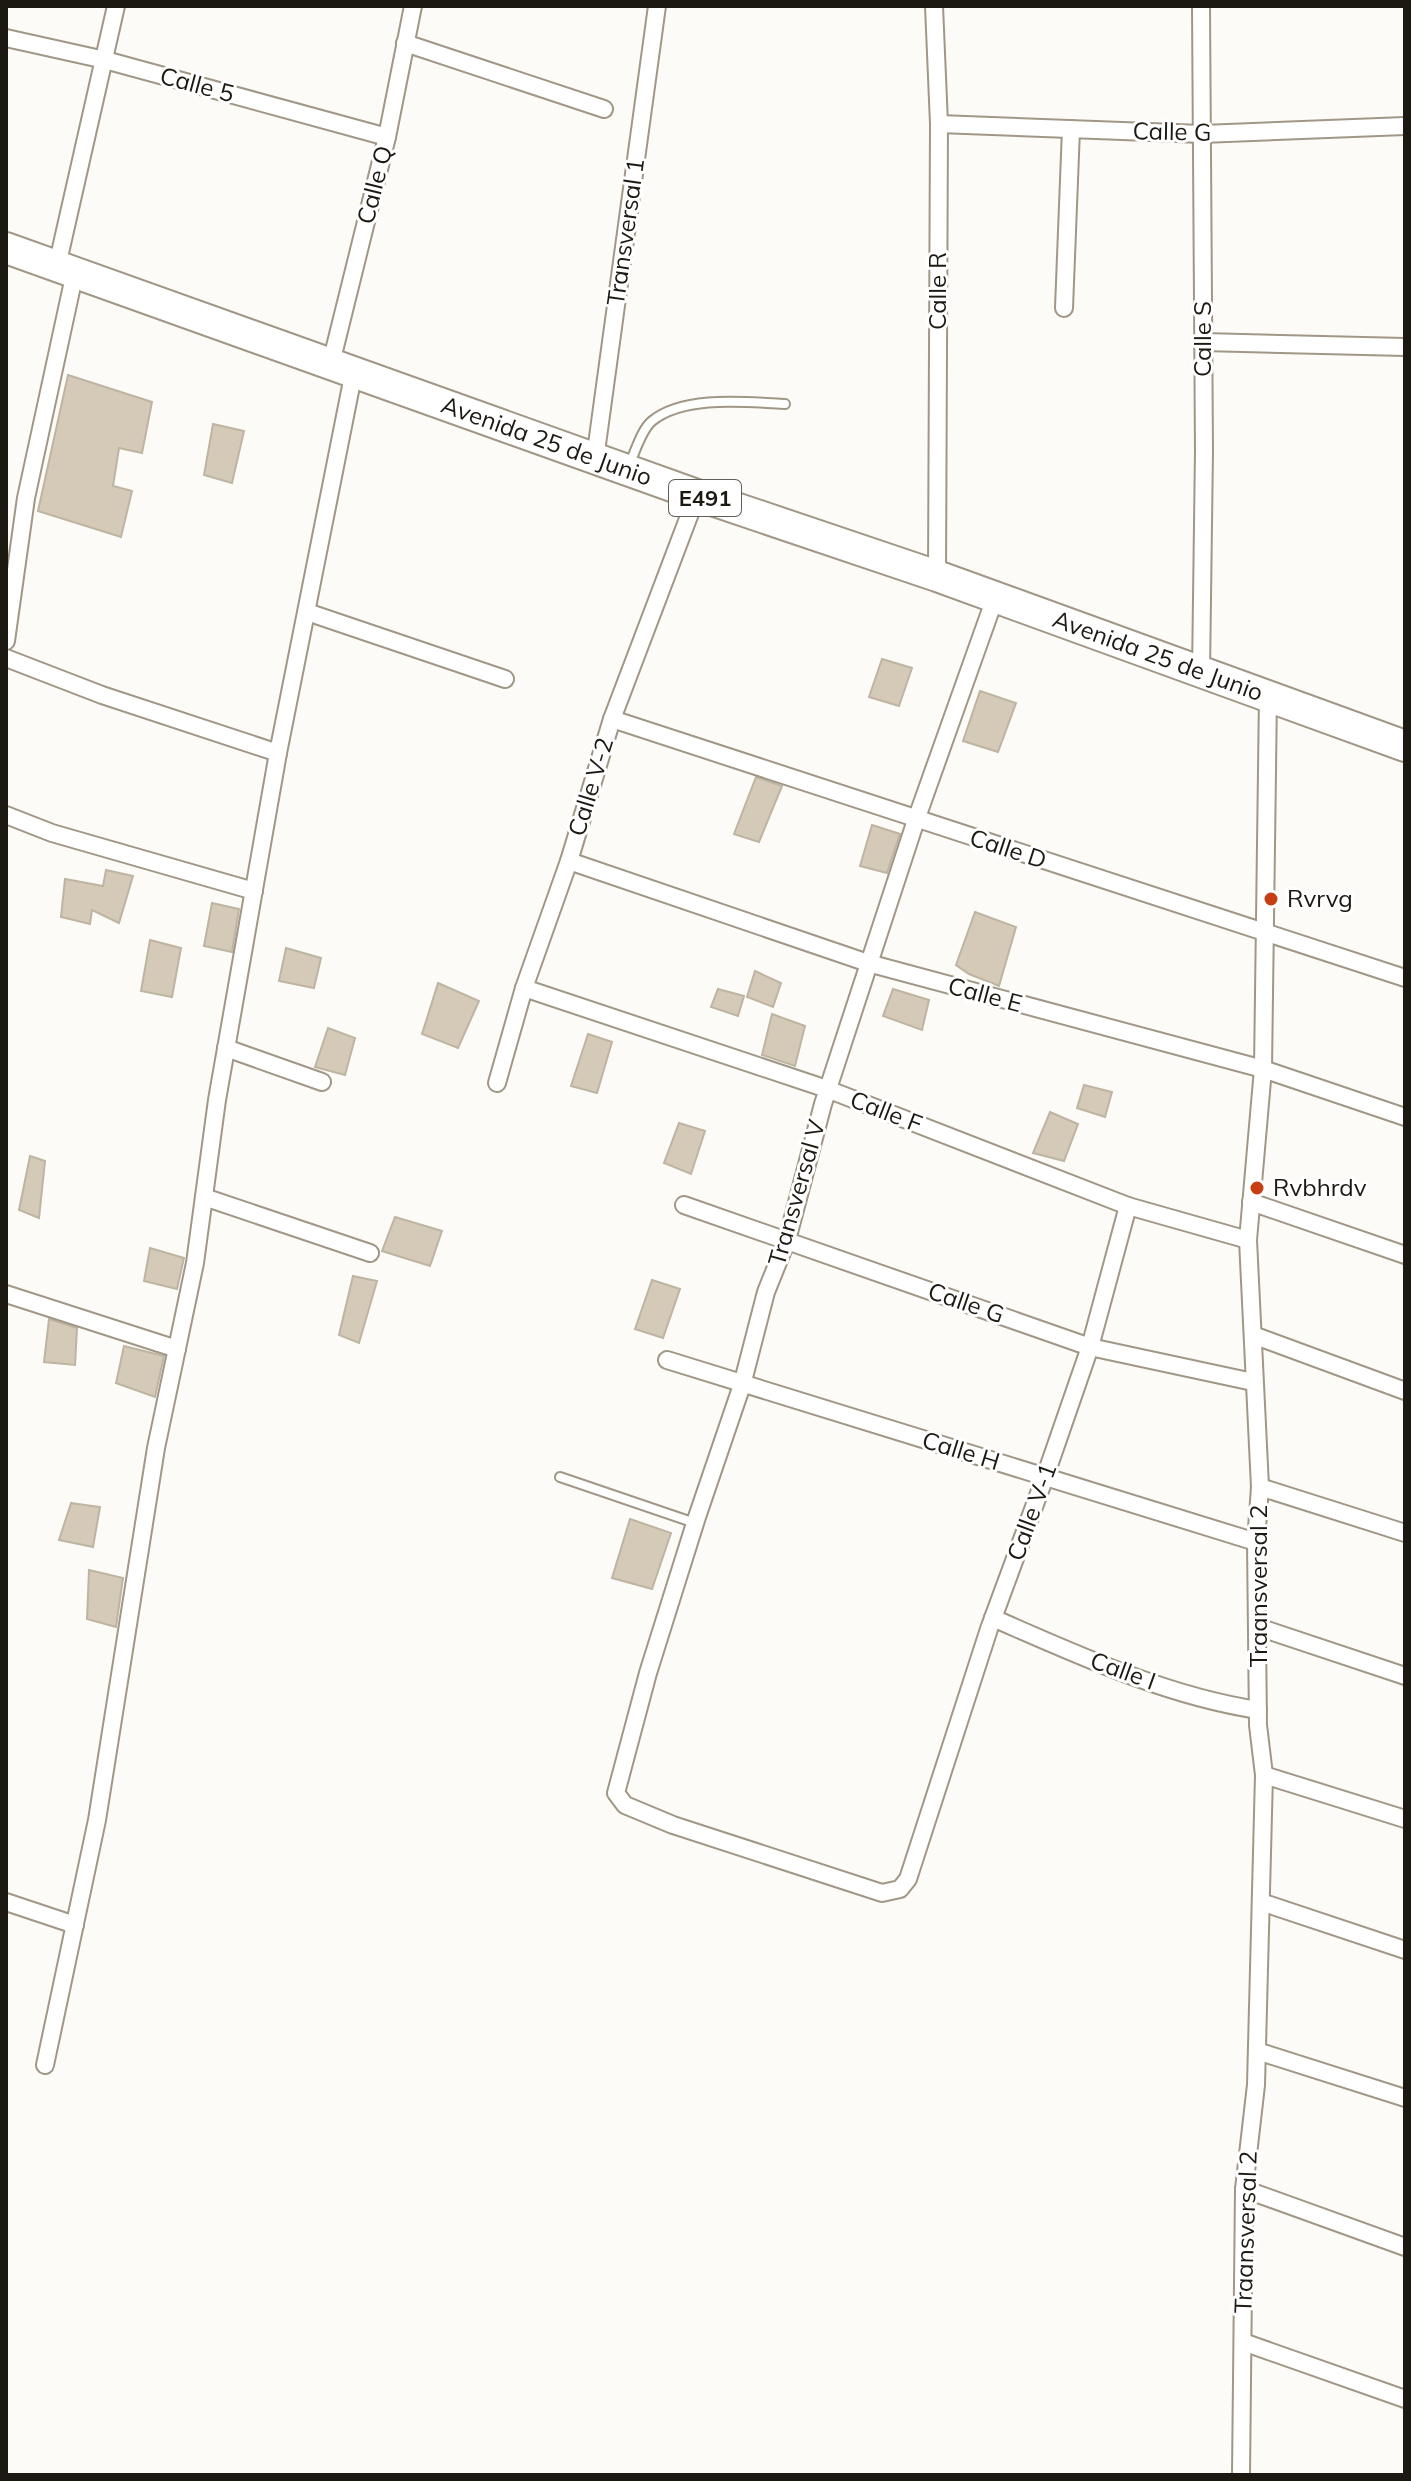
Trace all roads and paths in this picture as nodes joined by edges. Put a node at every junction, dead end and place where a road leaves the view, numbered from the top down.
1 (116, 6) edge
2 (413, 6) edge
3 (657, 6) edge
4 (934, 6) edge
5 (1201, 6) edge
6 (6, 38) edge
7 (405, 43) junction
8 (105, 60) junction
9 (604, 109) dead end
10 (939, 124) junction
11 (1405, 126) edge
12 (1071, 129) junction
13 (1202, 134) junction
14 (387, 137) junction
15 (6, 248) edge
16 (66, 269) junction
17 (1064, 308) dead end
18 (1203, 342) junction
19 (1405, 347) edge
20 (343, 367) junction
21 (785, 404) dead end
22 (595, 459) junction
23 (626, 470) junction
24 (697, 495) junction
25 (6, 506) edge
26 (24, 511) junction
27 (937, 576) junction
28 (995, 598) junction
29 (307, 612) junction
30 (6, 641) edge
31 (6, 658) edge
32 (1201, 673) junction
33 (505, 679) dead end
34 (1268, 696) junction
35 (612, 719) junction
36 (1405, 746) edge
37 (278, 753) junction
38 (6, 815) edge
39 (916, 820) junction
40 (569, 861) junction
41 (254, 891) junction
42 (1263, 931) junction
43 (868, 963) junction
44 (1405, 978) edge
45 (524, 988) junction
46 (226, 1048) junction
47 (1263, 1069) junction
48 (322, 1082) dead end
49 (497, 1083) dead end
50 (827, 1089) junction
51 (1405, 1117) edge
52 (204, 1197) junction
53 (1251, 1202) junction
54 (684, 1205) dead end
55 (1128, 1206) junction
56 (787, 1240) junction
57 (1248, 1240) junction
58 (370, 1253) dead end
59 (1405, 1255) edge
60 (6, 1294) edge
61 (1253, 1335) junction
62 (1090, 1347) junction
63 (177, 1349) junction
64 (667, 1360) dead end
65 (1253, 1382) junction
66 (742, 1385) junction
67 (1405, 1391) edge
68 (560, 1477) dead end
69 (1045, 1477) junction
70 (1260, 1487) junction
71 (695, 1523) junction
72 (1405, 1533) edge
73 (1256, 1542) junction
74 (993, 1618) junction
75 (1258, 1627) junction
76 (1405, 1676) edge
77 (1258, 1710) junction
78 (1264, 1775) junction
79 (616, 1793) joint
80 (1405, 1819) edge
81 (6, 1902) edge
82 (1261, 1902) junction
83 (75, 1925) junction
84 (1405, 1950) edge
85 (1257, 2051) junction
86 (45, 2065) dead end
87 (1405, 2098) edge
88 (1244, 2189) junction
89 (1405, 2247) edge
90 (1243, 2342) junction
91 (1405, 2399) edge
92 (1241, 2475) edge

1 - 8 street
2 - 7 street, Calle Q
3 - 22 street, Transversal 1
4 - 10 street, Calle R
5 - 13 street, Calle S
6 - 8 street, Calle 5
7 - 9 street
7 - 14 street, Calle Q
8 - 14 street, Calle 5
8 - 16 street
10 - 12 street, Calle G
10 - 27 street, Calle R
11 - 13 street, Calle G
12 - 13 street, Calle G
12 - 17 street
13 - 18 street, Calle S
14 - 20 street, Calle Q
15 - 16 highway, Avenida 25 de Junio / E491
16 - 20 highway, Avenida 25 de Junio / E491
16 - 26 street
18 - 19 street
18 - 32 street, Calle S
20 - 22 highway, Avenida 25 de Junio / E491
20 - 29 street, Calle Q
21 - 23 lane
22 - 23 highway, Avenida 25 de Junio / E491
23 - 24 highway, Avenida 25 de Junio / E491
24 - 27 highway, Avenida 25 de Junio / E491
24 - 35 street, Calle V-2
25 - 26 street
26 - 30 street
27 - 28 highway, Avenida 25 de Junio / E491
28 - 32 highway, Avenida 25 de Junio / E491
28 - 39 street, Transversal V
29 - 33 street
29 - 37 street, Calle Q
31 - 37 street
32 - 34 highway, Avenida 25 de Junio / E491
34 - 36 highway, Avenida 25 de Junio / E491
34 - 42 street, Traansversal 2
35 - 39 street, Calle D
35 - 40 street, Calle V-2
37 - 41 street, Calle Q
38 - 41 street
39 - 42 street, Calle D
39 - 43 street, Transversal V
40 - 43 street, Calle E
40 - 45 street, Calle V-2
41 - 46 street, Calle Q
42 - 44 street, Calle D
42 - 47 street, Traansversal 2
43 - 47 street, Calle E
43 - 50 street, Transversal V
45 - 49 street, Calle V-2
45 - 50 street, Calle F
46 - 48 street
46 - 52 street, Calle Q
47 - 51 street, Calle E
47 - 53 street, Traansversal 2
50 - 55 street, Calle F
50 - 56 street, Transversal V
52 - 58 street
52 - 63 street, Calle Q
53 - 57 street, Traansversal 2
53 - 59 street
54 - 56 street, Calle G
55 - 57 street, Calle F
55 - 62 street, Calle V-1
56 - 62 street, Calle G
56 - 66 street, Transversal V
57 - 61 street, Traansversal 2
60 - 63 street
61 - 65 street, Traansversal 2
61 - 67 street
62 - 65 street, Calle G
62 - 69 street, Calle V-1
63 - 83 street, Calle Q
64 - 66 street, Calle H
65 - 70 street, Traansversal 2
66 - 69 street, Calle H
66 - 71 street, Transversal V
68 - 71 lane
69 - 73 street, Calle H
69 - 74 street, Calle V-1
70 - 72 street
70 - 73 street, Traansversal 2
71 - 79 street, Transversal V
73 - 75 street, Traansversal 2
74 - 77 street, Calle I
74 - 79 street, Calle V-1
75 - 76 street
75 - 77 street, Traansversal 2
77 - 78 street, Traansversal 2
78 - 80 street
78 - 82 street, Traansversal 2
81 - 83 street
82 - 84 street
82 - 85 street, Traansversal 2
83 - 86 street, Calle Q
85 - 87 street
85 - 88 street, Traansversal 2
88 - 89 street
88 - 90 street, Traansversal 2
90 - 91 street
90 - 92 street, Traansversal 2

